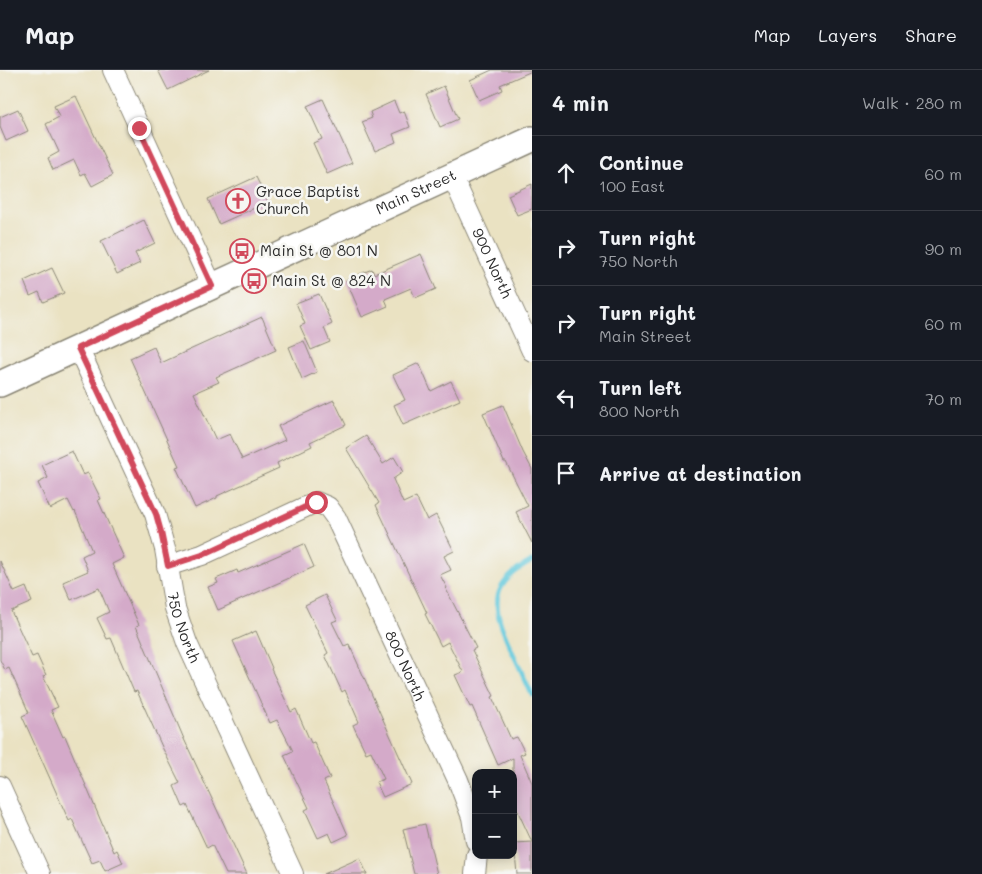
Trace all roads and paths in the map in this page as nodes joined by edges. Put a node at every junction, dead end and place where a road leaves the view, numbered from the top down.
1 (113, 70) edge
2 (532, 139) edge
3 (452, 176) junction
4 (212, 286) junction
5 (78, 348) junction
6 (532, 351) edge
7 (0, 384) edge
8 (168, 566) junction
9 (0, 786) edge
10 (472, 817) edge
11 (477, 859) edge
12 (40, 874) edge
13 (293, 874) edge
14 (475, 874) edge

1 - 4 street
2 - 3 main road, Main Street
3 - 4 main road, Main Street
3 - 6 street, 900 North
4 - 5 main road, Main Street
5 - 7 main road, Main Street
5 - 8 street, 750 North
8 - 10 street, 800 North
8 - 13 street, 750 North
9 - 12 street
11 - 14 street

